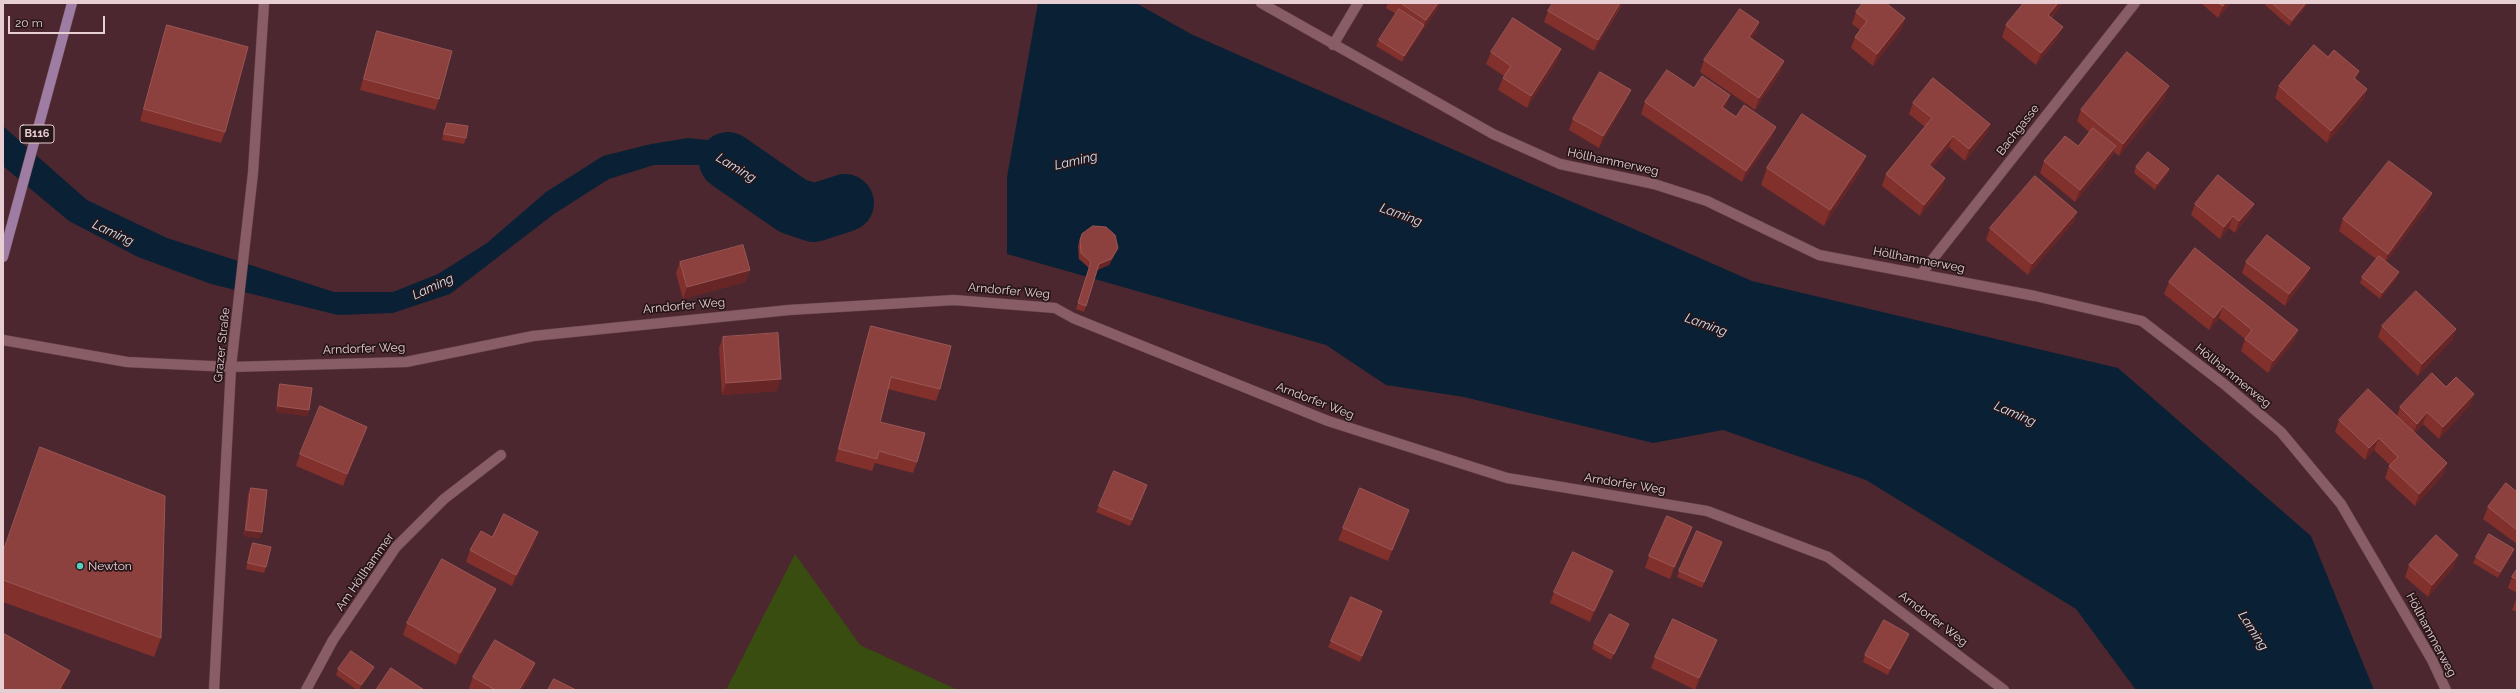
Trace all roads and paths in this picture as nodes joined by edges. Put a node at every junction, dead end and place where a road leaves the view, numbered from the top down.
1 (264, 3) edge
2 (1261, 3) edge
3 (1358, 3) edge
4 (2135, 3) edge
5 (72, 7) edge
6 (1333, 45) junction
7 (3, 257) edge
8 (1921, 274) junction
9 (3, 340) edge
10 (232, 367) junction
11 (500, 455) dead end
12 (214, 690) edge
13 (306, 690) edge
14 (2004, 690) edge
15 (2446, 690) edge

1 - 10 street, Grazer Straße
2 - 6 street, Höllhammerweg
3 - 6 street
4 - 8 street, Bachgasse
5 - 7 main road, B116
6 - 8 street, Höllhammerweg
8 - 15 street, Höllhammerweg
9 - 10 street, Arndorfer Weg
10 - 12 street, Grazer Straße
10 - 14 street, Arndorfer Weg
11 - 13 street, Am Höllhammer

